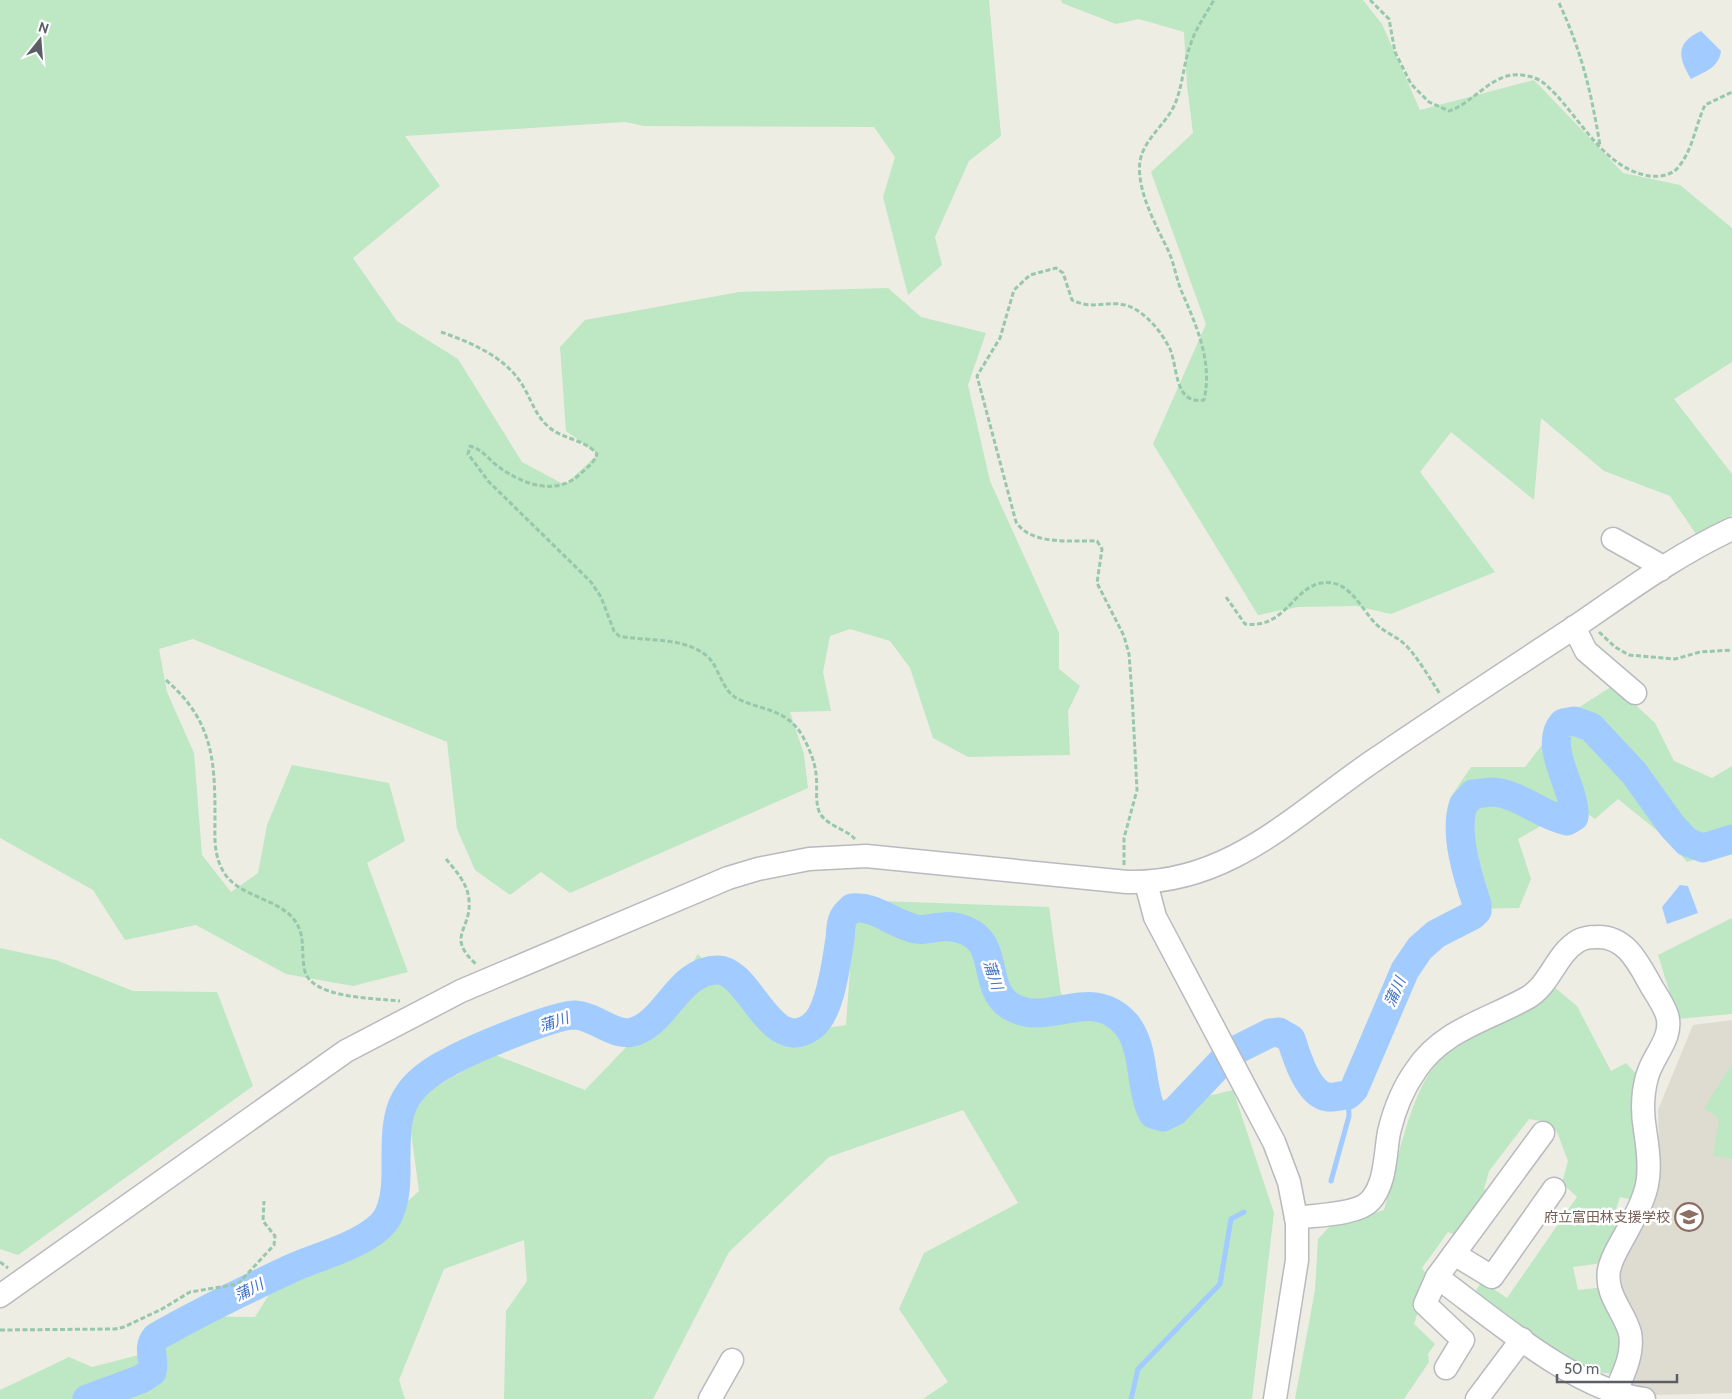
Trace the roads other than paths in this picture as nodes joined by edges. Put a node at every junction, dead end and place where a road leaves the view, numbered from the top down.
1 (1732, 529) edge
2 (1613, 538) dead end
3 (1660, 570) junction
4 (1581, 622) junction
5 (1635, 693) dead end
6 (1137, 883) junction
7 (1544, 1134) dead end
8 (1554, 1189) dead end
9 (1296, 1218) junction
10 (1454, 1254) junction
11 (1437, 1277) junction
12 (0, 1296) edge
13 (1522, 1338) junction
14 (732, 1360) dead end
15 (1446, 1368) dead end
16 (1615, 1393) junction
17 (710, 1399) edge
18 (1275, 1399) edge
19 (1477, 1399) edge
20 (1644, 1399) edge

1 - 3 street
2 - 3 street
3 - 4 street
4 - 5 street
4 - 6 street
6 - 9 street
6 - 12 street
7 - 10 street
8 - 10 street
9 - 16 street
9 - 18 street
10 - 11 street
11 - 13 street
11 - 15 street
13 - 16 street
13 - 19 street
14 - 17 street
16 - 20 street

